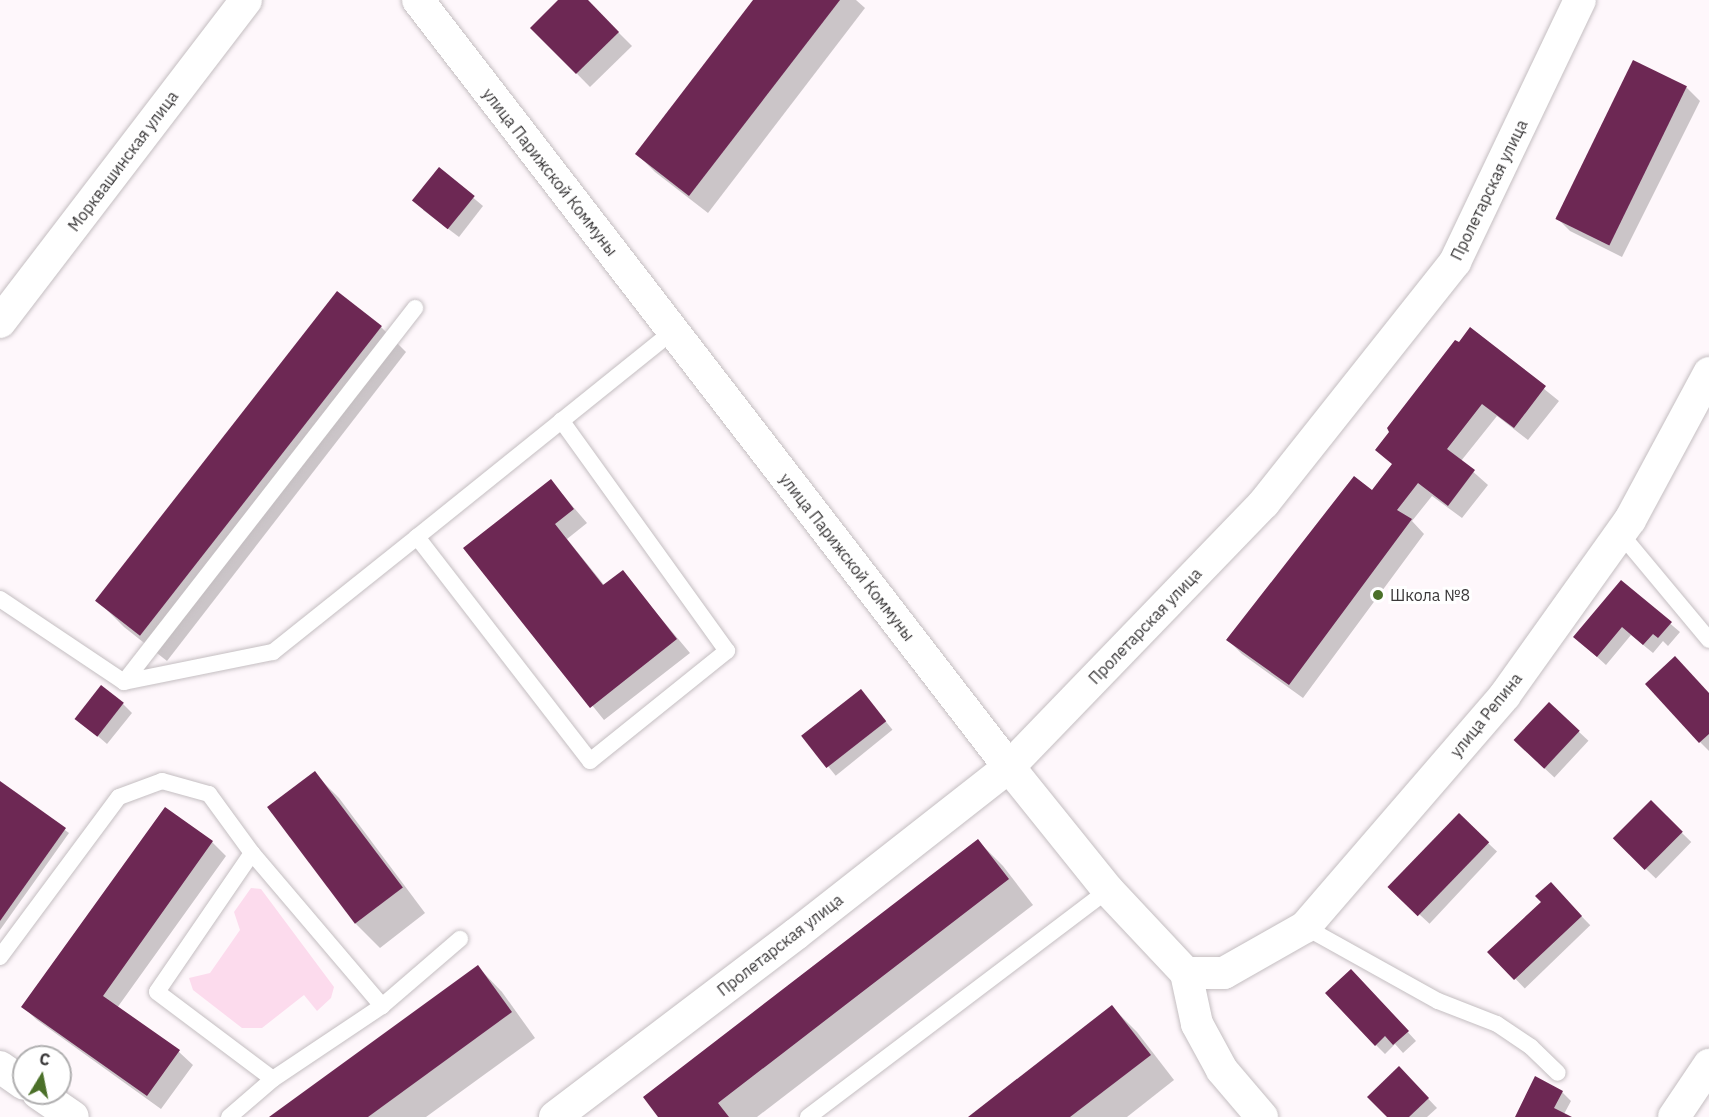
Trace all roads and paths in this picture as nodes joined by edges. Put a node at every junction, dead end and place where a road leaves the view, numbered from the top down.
1 (246, 0) edge
2 (417, 0) edge
3 (1580, 0) edge
4 (415, 308) dead end
5 (0, 322) edge
6 (673, 330) junction
7 (1709, 373) edge
8 (561, 420) junction
9 (1620, 533) junction
10 (417, 537) junction
11 (0, 599) edge
12 (1709, 640) edge
13 (124, 682) junction
14 (1009, 766) junction
15 (252, 853) junction
16 (1108, 890) junction
17 (1305, 927) junction
18 (460, 939) dead end
19 (0, 957) edge
20 (1186, 973) junction
21 (382, 1006) junction
22 (1709, 1065) edge
23 (1558, 1072) dead end
24 (273, 1078) junction
25 (56, 1105) edge
26 (74, 1117) edge
27 (229, 1117) edge
28 (555, 1117) edge
29 (808, 1117) edge
30 (1262, 1117) edge
31 (1674, 1117) edge

1 - 5 street, Морквашинская улица
2 - 6 street, улица Парижской Коммуны
3 - 14 street, Пролетарская улица
4 - 13 lane
6 - 8 lane
6 - 14 street, улица Парижской Коммуны
7 - 9 street, улица Репина
8 - 10 lane
8 - 10 lane
9 - 12 lane
9 - 17 street, улица Репина
10 - 13 lane
11 - 13 lane
14 - 16 street, улица Парижской Коммуны
14 - 28 street, Пролетарская улица
15 - 19 lane
15 - 21 lane
15 - 24 lane
16 - 20 street, улица Парижской Коммуны
16 - 29 lane
17 - 20 street, улица Репина
17 - 23 lane
18 - 21 lane
20 - 30 street
21 - 24 lane
22 - 31 street
24 - 27 lane
25 - 26 street

